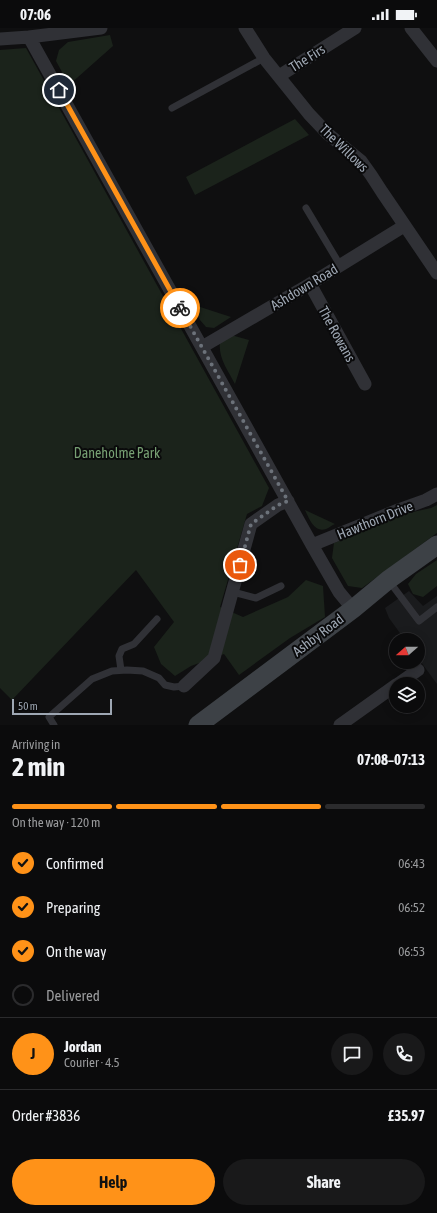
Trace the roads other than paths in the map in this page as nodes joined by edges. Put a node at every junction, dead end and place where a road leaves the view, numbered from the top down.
1 (101, 28) edge
2 (245, 28) edge
3 (355, 28) edge
4 (411, 28) edge
5 (29, 37) junction
6 (0, 39) edge
7 (264, 58) junction
8 (437, 61) edge
9 (279, 76) junction
10 (172, 108) dead end
11 (306, 208) dead end
12 (404, 226) junction
13 (340, 265) junction
14 (437, 273) edge
15 (310, 284) junction
16 (202, 347) junction
17 (365, 384) dead end
18 (437, 494) edge
19 (288, 501) junction
20 (312, 545) junction
21 (437, 545) edge
22 (388, 580) junction
23 (282, 586) dead end
24 (233, 592) junction
25 (437, 607) edge
26 (353, 609) junction
27 (158, 619) dead end
28 (121, 670) junction
29 (418, 670) dead end
30 (408, 677) edge
31 (184, 686) joint
32 (389, 691) edge
33 (54, 725) edge
34 (198, 725) edge
35 (340, 725) edge

1 - 5 street
2 - 7 street, The Willows
3 - 9 street, The Firs
4 - 8 street
5 - 6 street
5 - 16 street
7 - 9 street, The Willows
7 - 10 lane
9 - 12 street, The Willows
11 - 13 lane
12 - 13 street, Ashdown Road
12 - 14 street, The Willows
13 - 15 street, Ashdown Road
15 - 16 street, Ashdown Road
15 - 17 street, The Rowans
16 - 19 street
18 - 20 street, Hawthorn Drive
19 - 20 street
19 - 24 street
20 - 26 street
21 - 22 street, Ashby Road
22 - 25 lane
22 - 26 street, Ashby Road
23 - 24 lane
24 - 31 street
26 - 34 street, Ashby Road
27 - 28 lane
28 - 31 lane
28 - 33 lane
29 - 30 street
32 - 35 street

